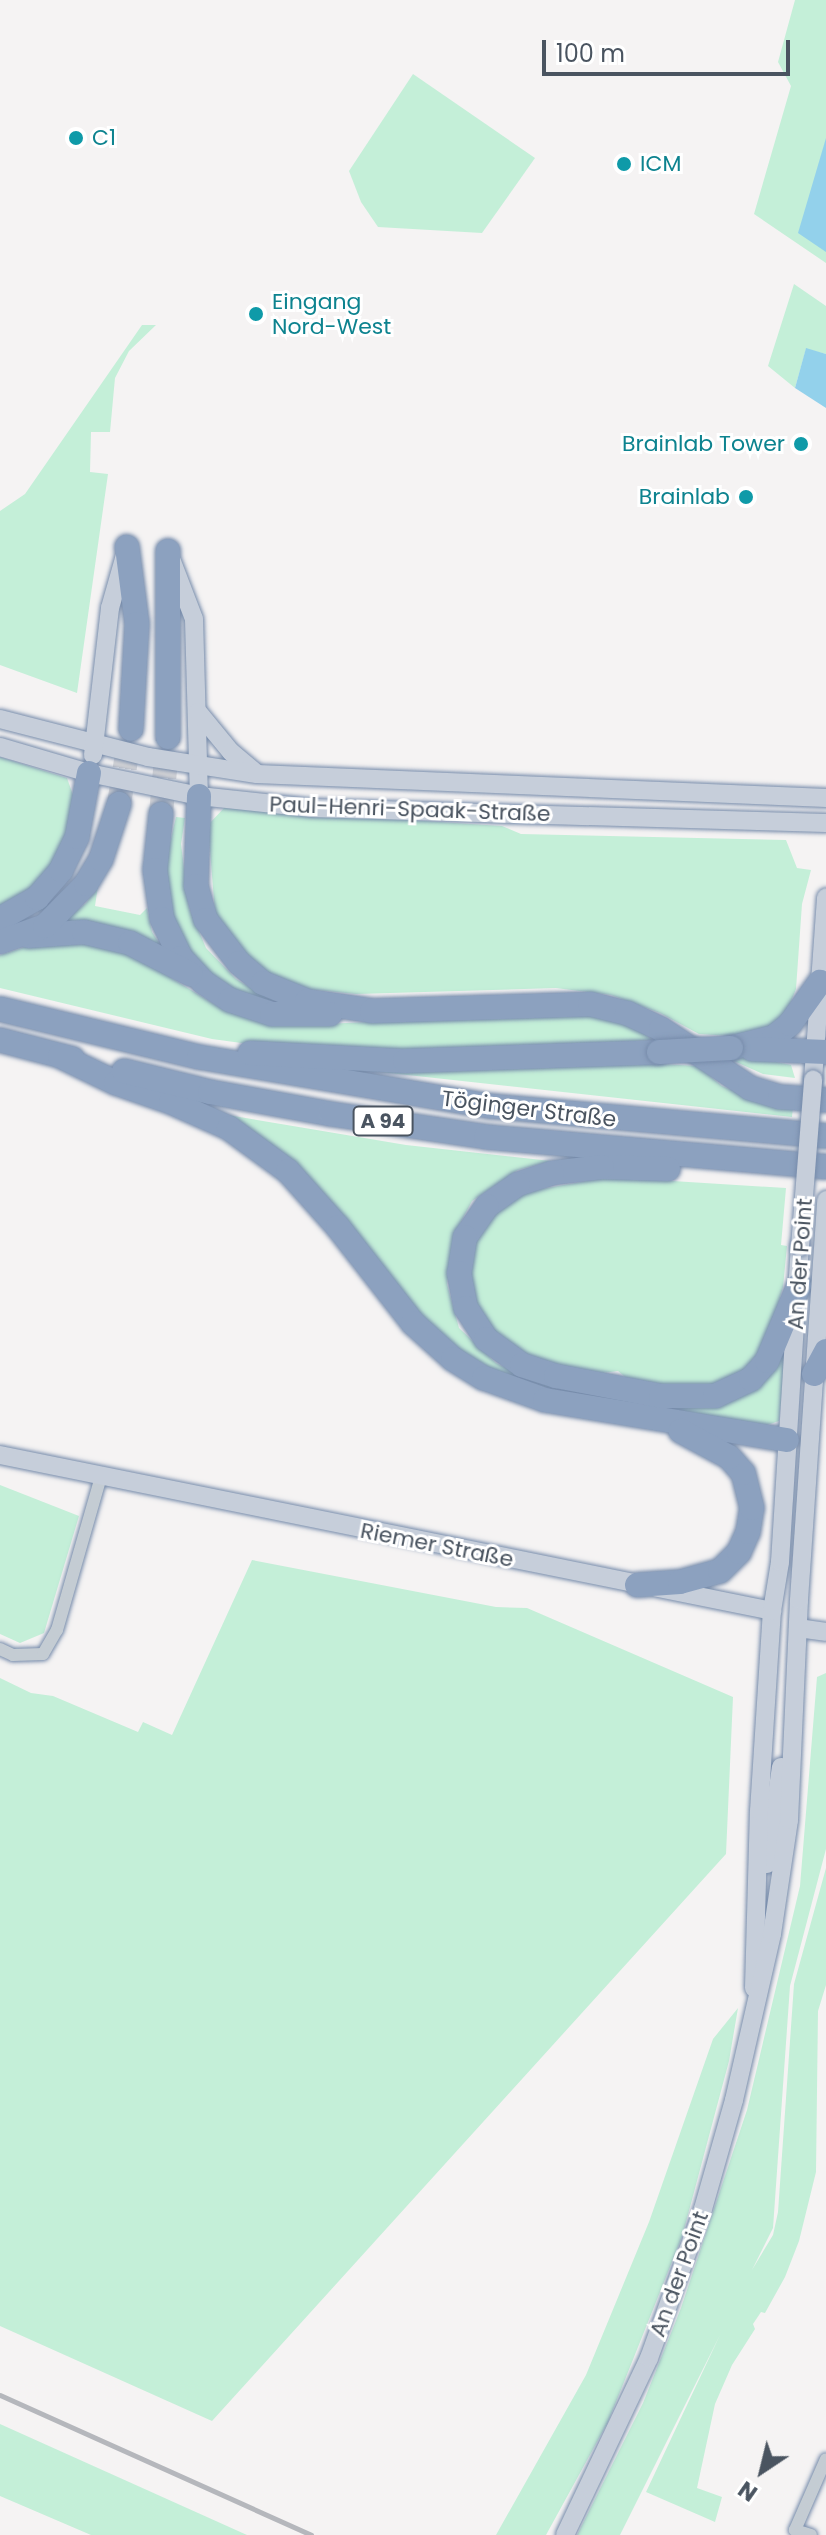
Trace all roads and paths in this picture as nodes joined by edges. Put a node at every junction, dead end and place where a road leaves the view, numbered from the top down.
1 (127, 547) joint
2 (168, 551) joint
3 (198, 712) junction
4 (0, 719) edge
5 (131, 729) tunnel mouth
6 (168, 737) tunnel mouth
7 (94, 746) junction
8 (0, 747) edge
9 (199, 766) junction
10 (89, 773) junction
11 (257, 774) junction
12 (422, 781) junction
13 (199, 796) junction
14 (826, 798) edge
15 (119, 804) tunnel mouth
16 (421, 811) junction
17 (161, 814) tunnel mouth
18 (826, 823) edge
19 (826, 897) edge
20 (0, 919) edge
21 (25, 936) junction
22 (0, 942) edge
23 (203, 982) junction
24 (820, 982) junction
25 (0, 1009) edge
26 (372, 1011) junction
27 (0, 1040) edge
28 (731, 1048) junction
29 (820, 1052) edge
30 (60, 1056) junction
31 (199, 1057) junction
32 (819, 1090) edge
33 (826, 1136) edge
34 (710, 1159) junction
35 (826, 1167) edge
36 (826, 1200) edge
37 (799, 1285) junction
38 (826, 1351) edge
39 (814, 1374) junction
40 (650, 1417) junction
41 (811, 1424) junction
42 (787, 1440) junction
43 (0, 1455) edge
44 (101, 1477) junction
45 (801, 1567) junction
46 (637, 1585) junction
47 (778, 1606) junction
48 (798, 1628) junction
49 (826, 1632) edge
50 (0, 1649) edge
51 (756, 1923) junction
52 (755, 1999) junction
53 (826, 2459) edge
54 (565, 2535) edge
55 (811, 2535) edge

1 - 5 highway
1 - 7 street
2 - 3 street
2 - 6 highway
3 - 9 street
3 - 11 street
4 - 7 street, Paul-Henri-Spaak-Straße
7 - 9 street, Paul-Henri-Spaak-Straße
7 - 10 street
8 - 10 street, Paul-Henri-Spaak-Straße
9 - 11 street, Paul-Henri-Spaak-Straße
9 - 13 street
10 - 13 street, Paul-Henri-Spaak-Straße
10 - 20 highway
11 - 12 street, Paul-Henri-Spaak-Straße
12 - 14 street, Paul-Henri-Spaak-Straße
12 - 16 street
13 - 16 street, Paul-Henri-Spaak-Straße
13 - 26 highway
15 - 21 highway
16 - 18 street, Paul-Henri-Spaak-Straße
17 - 23 highway
19 - 24 street, An der Point
21 - 22 highway
21 - 23 highway
23 - 26 highway
24 - 28 highway
24 - 29 street, An der Point
25 - 31 highway, Töginger Straße / A 94
26 - 32 highway
27 - 30 highway, Töginger Straße / A 94
28 - 29 highway
28 - 31 highway, bridge
29 - 32 street, An der Point
30 - 34 highway, Töginger Straße / A 94
30 - 40 highway
31 - 33 highway, Töginger Straße / A 94
32 - 37 street, An der Point, bridge
34 - 35 highway, Töginger Straße / A 94
34 - 37 highway
36 - 39 street, An der Point
37 - 42 street, An der Point
38 - 39 highway
39 - 41 street, An der Point
40 - 42 highway
40 - 46 highway
41 - 42 street
41 - 45 street, An der Point
42 - 47 street, An der Point
43 - 44 street, Riemer Straße
44 - 46 street, Riemer Straße
44 - 50 street
45 - 47 street
45 - 48 street, An der Point
46 - 47 street, Riemer Straße
47 - 48 street
47 - 51 street, An der Point
48 - 49 street
48 - 51 street, An der Point
48 - 52 street, An der Point
51 - 52 street, An der Point
52 - 54 street, An der Point
53 - 55 street

